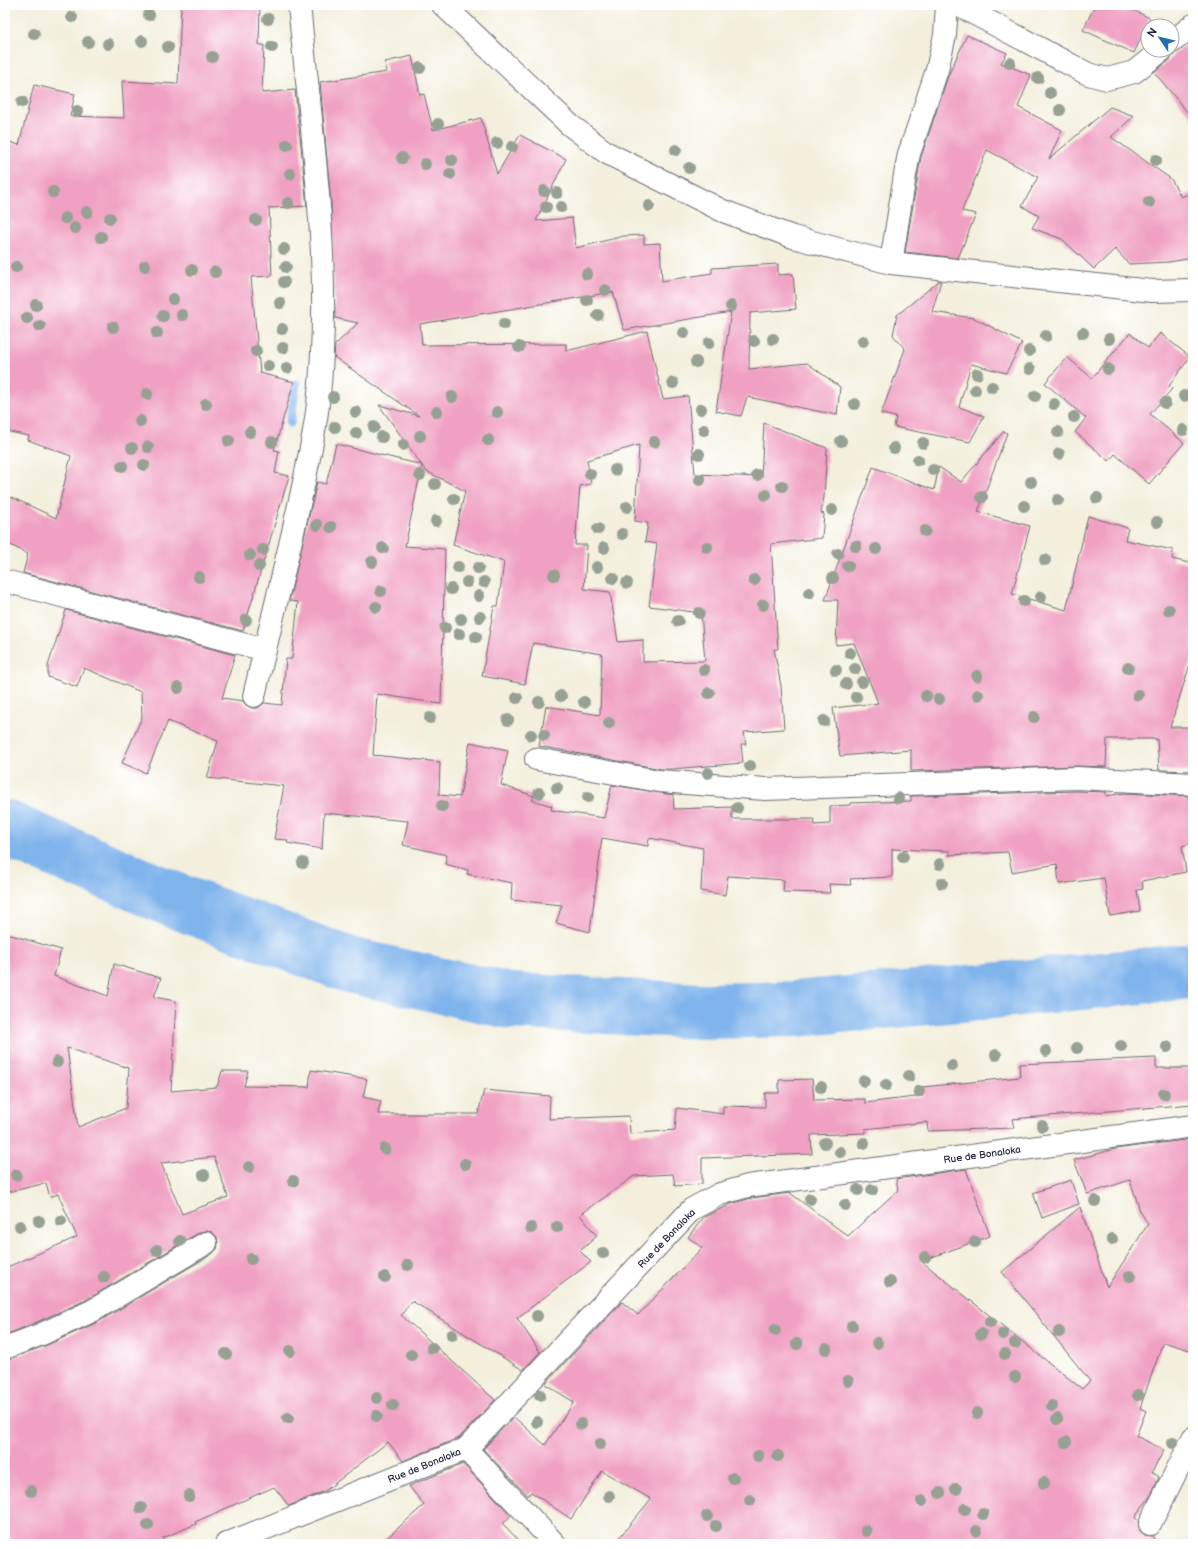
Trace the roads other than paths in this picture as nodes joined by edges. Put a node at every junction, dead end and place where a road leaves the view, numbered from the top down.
1 (299, 5) edge
2 (443, 5) edge
3 (947, 5) edge
4 (958, 5) edge
5 (1193, 25) edge
6 (1180, 36) edge
7 (1152, 58) edge
8 (891, 263) junction
9 (1193, 290) edge
10 (5, 581) edge
11 (265, 650) junction
12 (254, 696) dead end
13 (536, 759) dead end
14 (1193, 784) edge
15 (1193, 1126) edge
16 (206, 1243) dead end
17 (5, 1348) edge
18 (1193, 1438) edge
19 (466, 1449) junction
20 (1150, 1524) dead end
21 (226, 1544) edge
22 (555, 1544) edge

1 - 11 street
2 - 8 street
3 - 8 street
4 - 7 street
5 - 6 street
8 - 9 street
10 - 11 street
11 - 12 street
13 - 14 street
15 - 19 street, Rue de Bonaloka
16 - 17 street
18 - 20 street
19 - 21 street, Rue de Bonaloka
19 - 22 street

